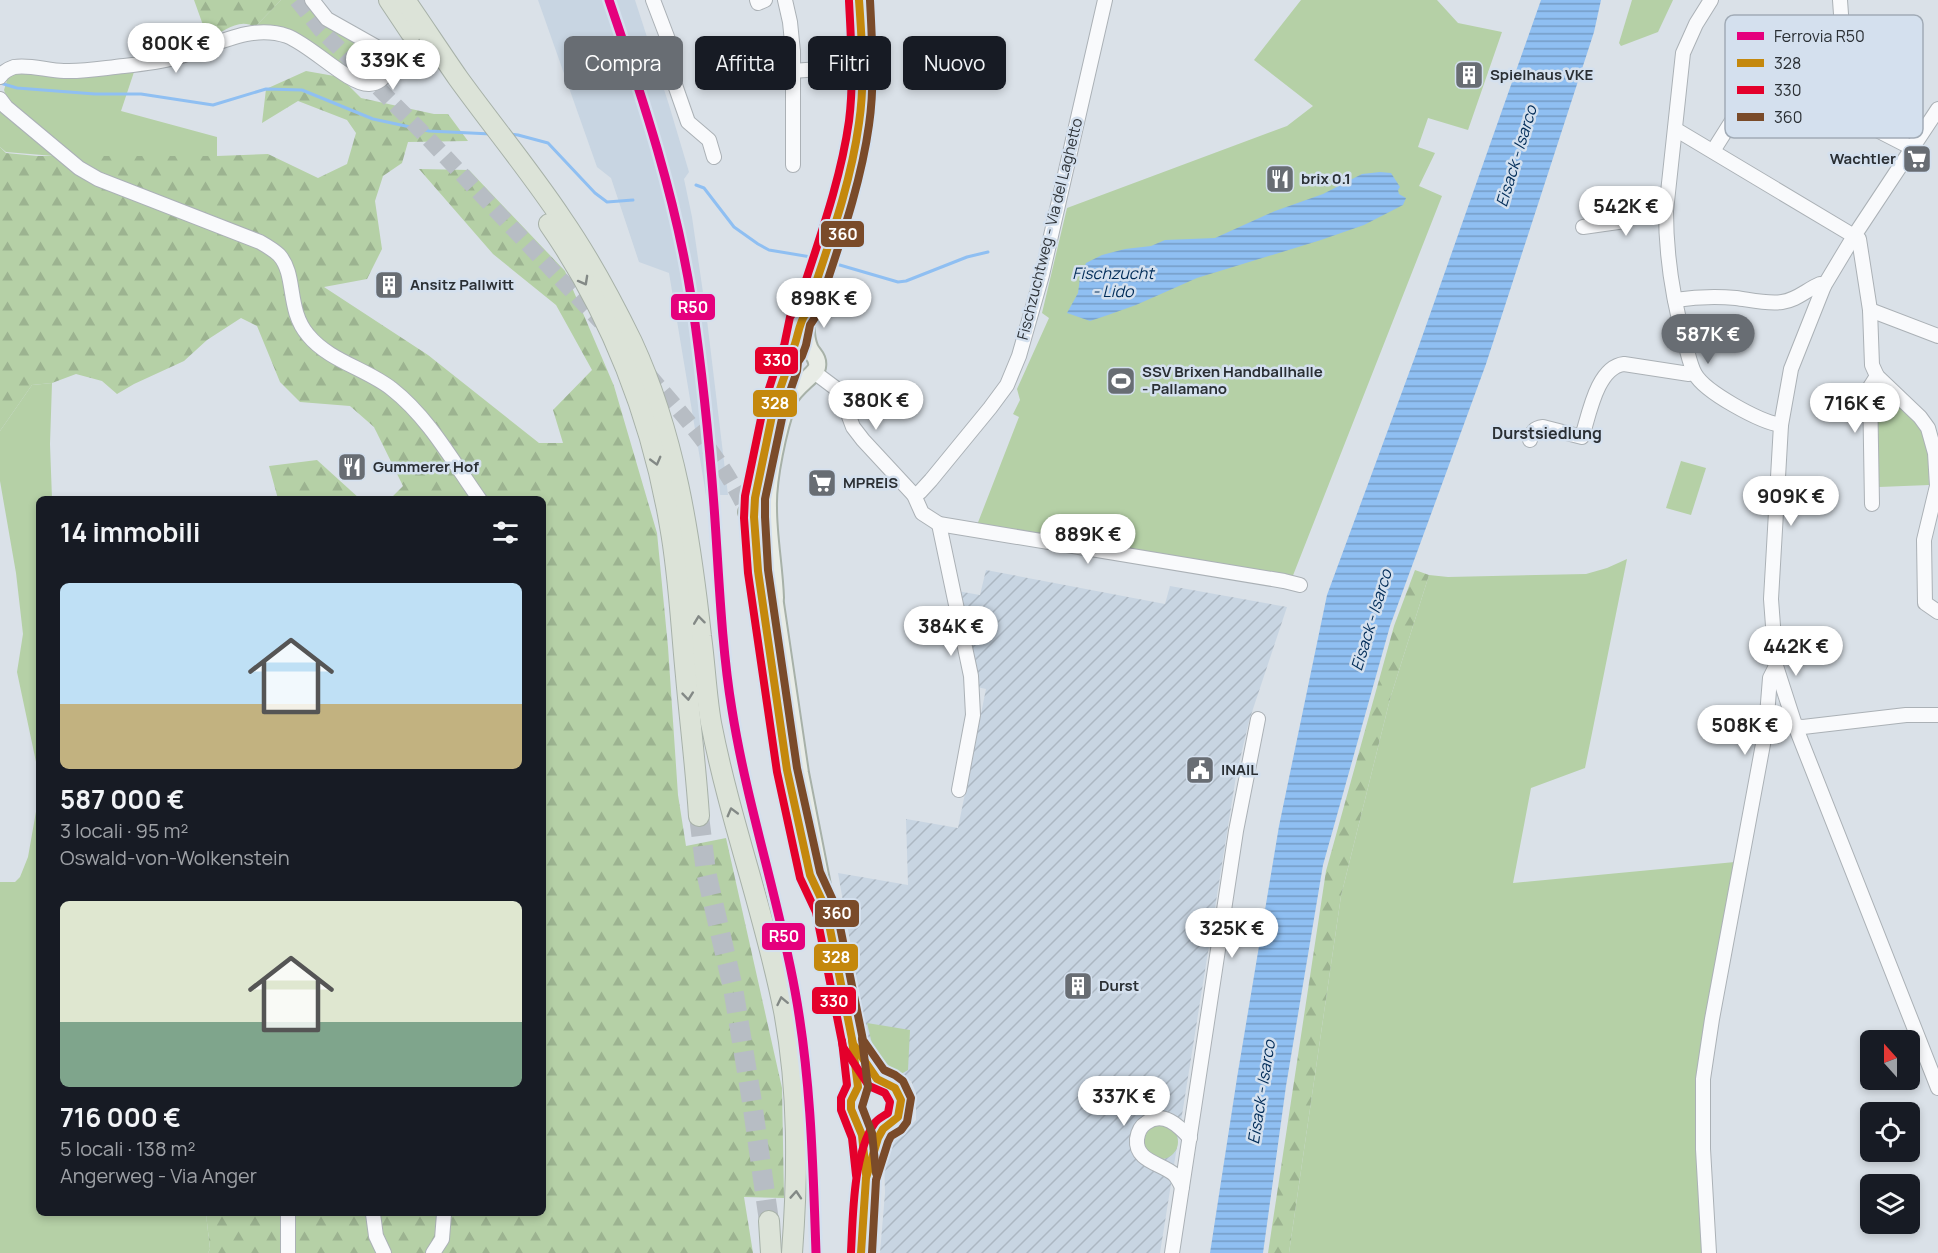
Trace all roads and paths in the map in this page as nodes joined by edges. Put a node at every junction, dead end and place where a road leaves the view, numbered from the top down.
1 (312, 0) edge
2 (654, 0) edge
3 (758, 0) edge
4 (765, 0) edge
5 (785, 0) edge
6 (859, 0) edge
7 (1105, 0) edge
8 (1711, 0) edge
9 (1840, 0) edge
10 (395, 2) edge
11 (1841, 15) edge
12 (791, 36) edge
13 (0, 77) edge
14 (792, 90) edge
15 (0, 99) edge
16 (1938, 110) edge
17 (1675, 129) junction
18 (1725, 132) edge
19 (1923, 132) edge
20 (1893, 138) edge
21 (1919, 138) edge
22 (500, 145) junction
23 (1912, 148) junction
24 (1713, 151) junction
25 (714, 157) dead end
26 (793, 165) dead end
27 (1666, 211) junction
28 (1583, 227) dead end
29 (1854, 236) junction
30 (1824, 286) junction
31 (1675, 300) junction
32 (1870, 310) junction
33 (1938, 336) edge
34 (801, 350) junction
35 (787, 369) junction
36 (1694, 373) junction
37 (810, 375) junction
38 (1877, 376) junction
39 (1781, 425) junction
40 (1530, 440) dead end
41 (914, 495) junction
42 (477, 496) edge
43 (1872, 504) dead end
44 (1935, 512) edge
45 (939, 524) junction
46 (1300, 585) dead end
47 (775, 598) junction
48 (1938, 612) edge
49 (764, 616) tunnel mouth
50 (1776, 666) junction
51 (1938, 715) edge
52 (1258, 719) dead end
53 (1767, 728) junction
54 (1796, 728) junction
55 (959, 790) dead end
56 (699, 816) tunnel mouth
57 (826, 909) junction
58 (853, 1044) junction
59 (877, 1079) junction
60 (858, 1087) junction
61 (1938, 1088) edge
62 (858, 1123) junction
63 (883, 1129) junction
64 (1190, 1138) junction
65 (1187, 1158) junction
66 (1155, 1163) junction
67 (866, 1178) junction
68 (1182, 1187) junction
69 (288, 1216) edge
70 (373, 1216) edge
71 (444, 1216) edge
72 (769, 1221) tunnel mouth
73 (288, 1253) edge
74 (384, 1253) edge
75 (433, 1253) edge
76 (771, 1253) edge
77 (792, 1253) edge
78 (861, 1253) edge
79 (1172, 1253) edge
80 (1709, 1253) edge

1 - 13 street
2 - 25 street
3 - 4 street
5 - 12 street
6 - 34 main road
7 - 41 street, Fischzuchtweg - Via del Laghetto
8 - 17 street
9 - 11 street
10 - 22 highway
14 - 26 street
15 - 42 street
16 - 19 street
17 - 24 street
17 - 27 street
18 - 24 street
20 - 23 street
21 - 23 street
22 -> 56 highway
77 -> 22 highway
23 - 29 street
24 - 29 street
27 - 28 street
27 - 31 street
29 - 30 street
29 - 32 street
30 - 31 street
30 - 39 street
31 - 36 street
32 - 33 street
32 - 38 street
34 - 35 main road
34 - 37 main road
35 - 37 main road
35 - 47 main road
36 - 39 street
36 - 40 street
37 - 41 street
37 - 47 main road
38 - 43 street
38 - 44 street
39 - 50 street
41 - 45 street
44 - 48 street
45 - 46 street
45 - 55 street
47 - 57 main road
49 - 57 main road
50 - 53 street
50 - 54 street
51 - 54 street
52 - 64 street
53 - 54 street
53 - 80 street
54 - 61 street
57 - 58 main road
58 - 59 main road
58 - 60 main road
59 - 60 main road
59 - 63 main road
60 - 62 main road
62 - 63 main road
62 - 67 main road
63 - 67 main road
64 - 65 street
64 - 66 street
65 - 66 street
65 - 68 street
66 - 68 street
67 - 78 main road
68 - 79 street
69 - 73 street
70 - 74 street
71 - 75 street
72 - 76 highway

